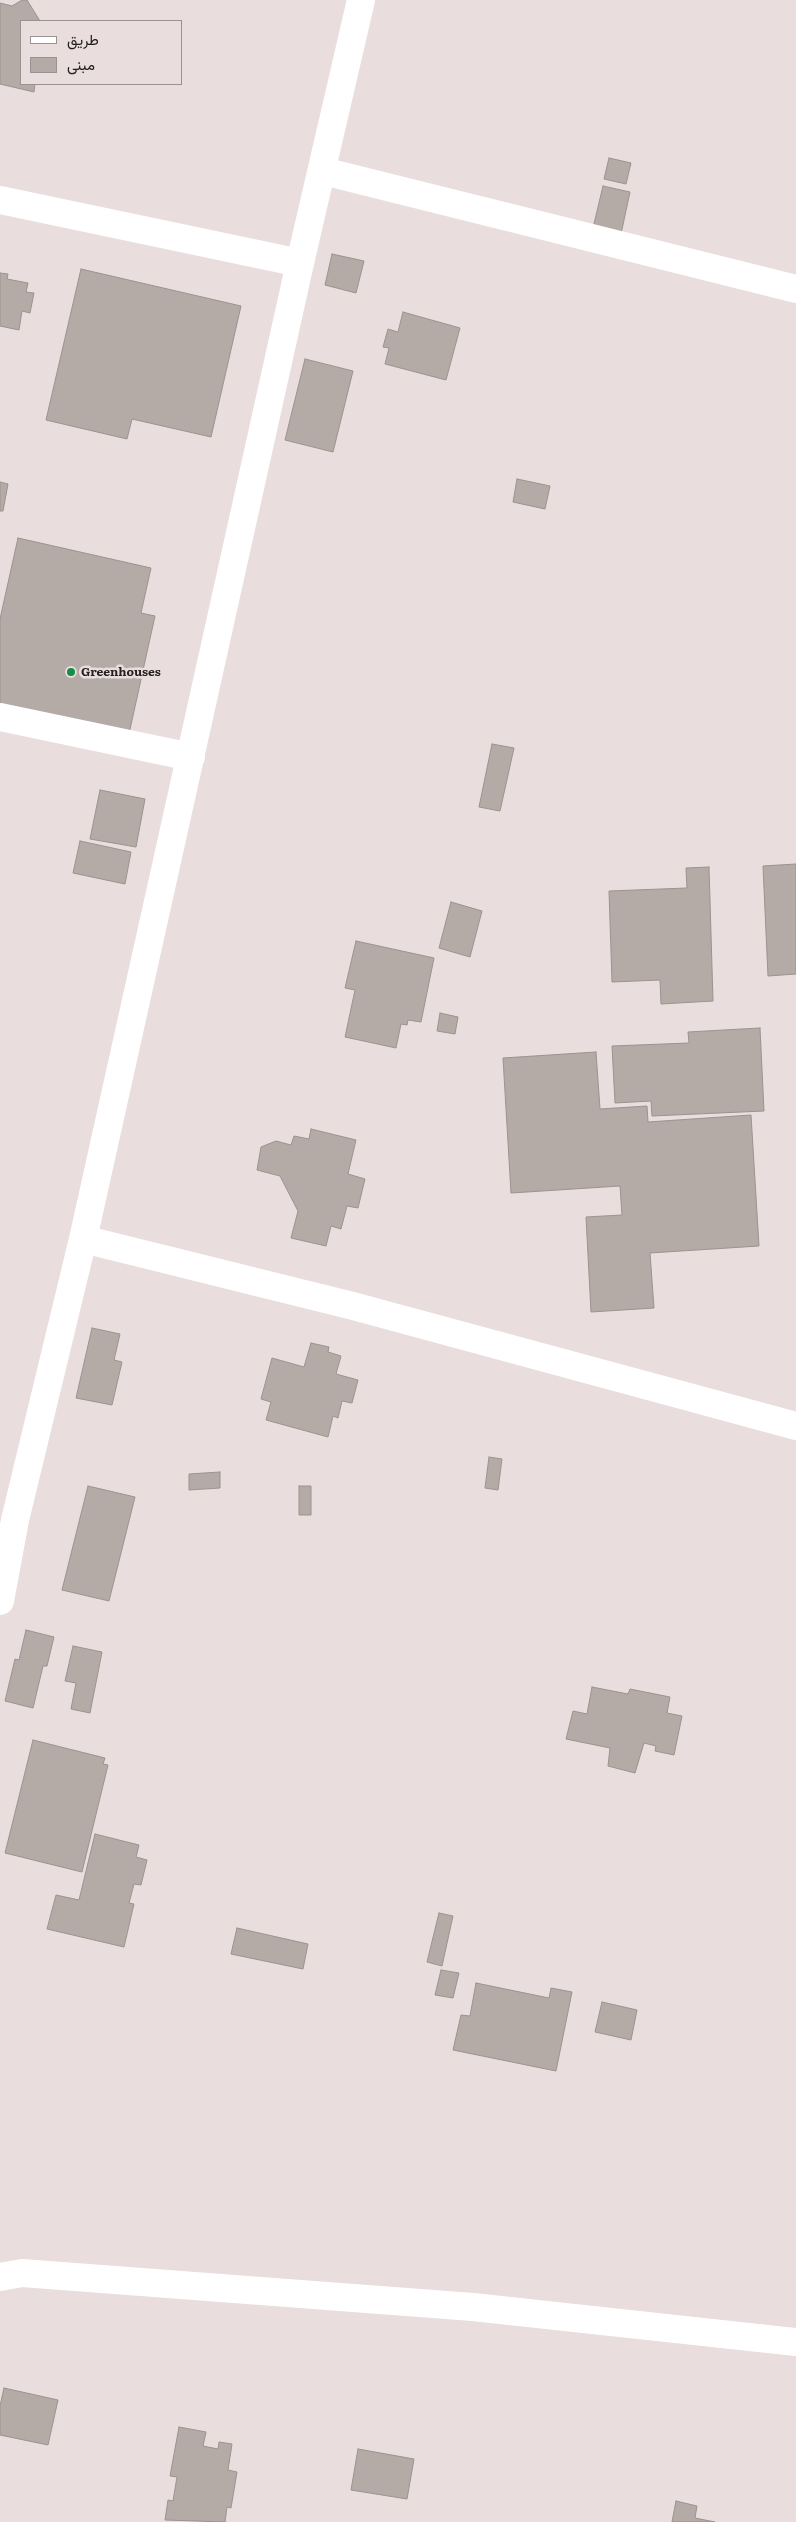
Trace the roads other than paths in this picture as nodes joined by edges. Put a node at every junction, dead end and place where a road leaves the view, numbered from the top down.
1 (361, 0) edge
2 (323, 171) junction
3 (0, 200) edge
4 (300, 263) junction
5 (796, 289) edge
6 (0, 717) edge
7 (191, 757) junction
8 (83, 1239) junction
9 (796, 1426) edge
10 (0, 1601) edge
11 (0, 2277) edge
12 (796, 2342) edge

1 - 2 street
2 - 4 street
2 - 5 street
3 - 4 street
4 - 7 street
6 - 7 street
7 - 8 street
8 - 9 street
8 - 10 street
11 - 12 street

